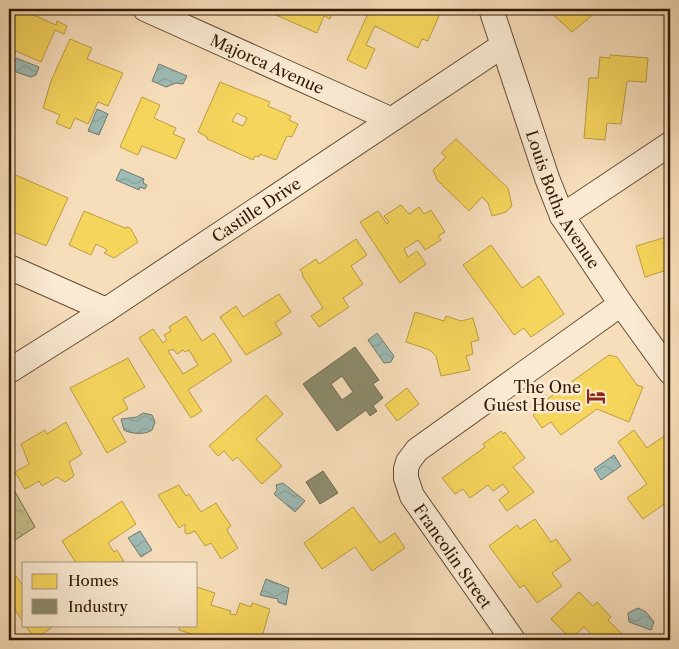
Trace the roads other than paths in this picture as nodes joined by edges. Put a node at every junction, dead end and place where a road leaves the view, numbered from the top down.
1 (145, 9) edge
2 (491, 9) edge
3 (502, 46) junction
4 (390, 119) junction
5 (670, 144) edge
6 (562, 216) junction
7 (9, 267) edge
8 (621, 304) junction
9 (106, 310) junction
10 (9, 370) edge
11 (670, 372) edge
12 (513, 640) edge

1 - 4 street, Majorca Avenue
2 - 3 street, Louis Botha Avenue
3 - 4 street, Castille Drive
3 - 6 street, Louis Botha Avenue
4 - 9 street, Castille Drive
5 - 6 street
6 - 8 street, Louis Botha Avenue
7 - 9 street
8 - 11 street, Louis Botha Avenue
8 - 12 street, Francolin Street
9 - 10 street, Castille Drive

